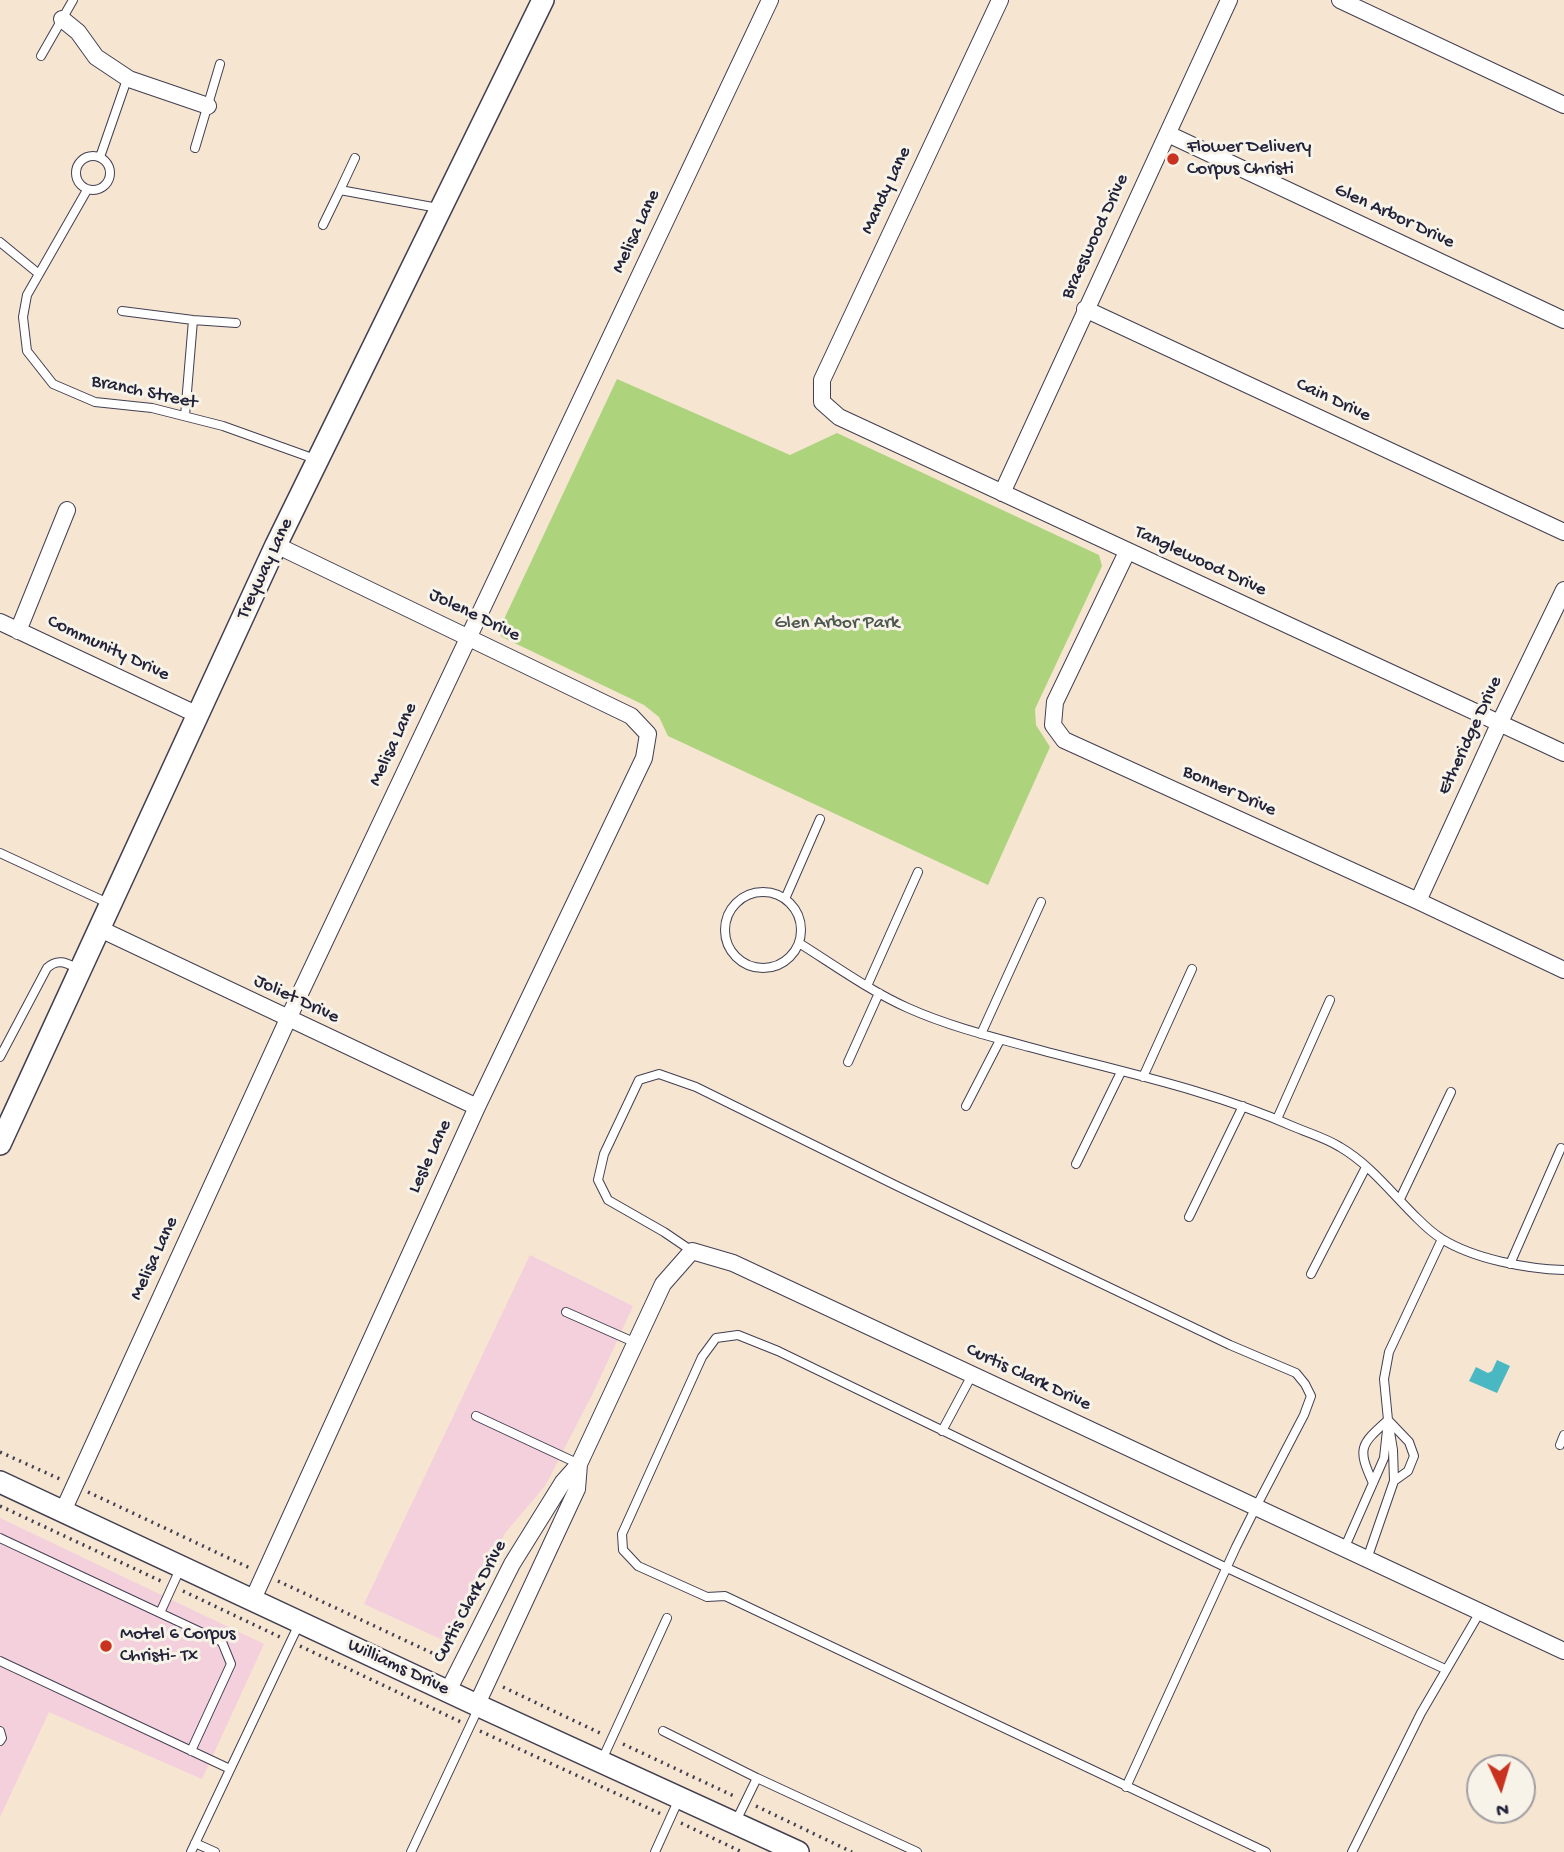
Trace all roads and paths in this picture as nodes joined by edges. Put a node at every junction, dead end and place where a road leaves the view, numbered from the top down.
1 (73, 0) edge
2 (543, 0) edge
3 (770, 0) edge
4 (1000, 0) edge
5 (1229, 0) edge
6 (1340, 0) edge
7 (62, 19) junction
8 (41, 57) dead end
9 (220, 64) dead end
10 (129, 79) junction
11 (1564, 105) edge
12 (208, 106) junction
13 (1168, 134) junction
14 (195, 148) dead end
15 (100, 157) junction
16 (355, 158) dead end
17 (87, 190) junction
18 (340, 190) junction
19 (441, 209) junction
20 (323, 225) dead end
21 (0, 242) edge
22 (39, 274) junction
23 (1085, 309) junction
24 (122, 311) dead end
25 (193, 320) junction
26 (1564, 320) edge
27 (236, 323) dead end
28 (822, 402) joint
29 (185, 416) junction
30 (318, 460) junction
31 (1002, 493) junction
32 (67, 510) dead end
33 (1564, 532) edge
34 (276, 545) junction
35 (1127, 552) junction
36 (1564, 590) edge
37 (0, 622) edge
38 (18, 631) junction
39 (468, 636) junction
40 (198, 715) junction
41 (1500, 722) junction
42 (648, 733) joint
43 (1564, 753) edge
44 (820, 819) dead end
45 (0, 853) edge
46 (918, 872) dead end
47 (785, 899) junction
48 (1418, 901) junction
49 (1041, 902) dead end
50 (110, 904) junction
51 (99, 928) junction
52 (799, 943) junction
53 (1192, 969) dead end
54 (80, 970) junction
55 (1564, 970) edge
56 (867, 986) junction
57 (879, 993) junction
58 (1330, 1000) dead end
59 (288, 1019) junction
60 (981, 1034) junction
61 (1000, 1040) junction
62 (0, 1057) edge
63 (848, 1062) dead end
64 (1121, 1072) junction
65 (1143, 1077) junction
66 (1451, 1092) dead end
67 (1243, 1105) junction
68 (966, 1106) dead end
69 (477, 1107) junction
70 (1277, 1119) junction
71 (0, 1144) edge
72 (1561, 1148) dead end
73 (1076, 1164) dead end
74 (1366, 1167) junction
75 (1400, 1199) junction
76 (1189, 1217) dead end
77 (1442, 1239) junction
78 (692, 1251) junction
79 (1510, 1264) junction
80 (1564, 1270) edge
81 (1311, 1274) dead end
82 (566, 1312) dead end
83 (636, 1343) junction
84 (971, 1375) junction
85 (476, 1416) dead end
86 (1388, 1420) junction
87 (942, 1431) junction
88 (1564, 1435) edge
89 (1560, 1444) dead end
90 (0, 1452) edge
91 (579, 1464) junction
92 (1394, 1481) junction
93 (0, 1482) edge
94 (1373, 1483) junction
95 (75, 1486) junction
96 (0, 1506) edge
97 (1255, 1507) junction
98 (63, 1511) junction
99 (0, 1538) edge
100 (1344, 1549) junction
101 (1367, 1559) junction
102 (182, 1566) junction
103 (1227, 1568) junction
104 (264, 1574) junction
105 (172, 1586) junction
106 (253, 1599) junction
107 (160, 1612) junction
108 (1480, 1612) junction
109 (667, 1618) dead end
110 (300, 1622) junction
111 (291, 1642) junction
112 (1564, 1651) edge
113 (0, 1661) edge
114 (460, 1667) junction
115 (1446, 1670) junction
116 (488, 1680) junction
117 (448, 1691) junction
118 (478, 1705) junction
119 (470, 1726) junction
120 (0, 1731) edge
121 (663, 1731) dead end
122 (612, 1739) junction
123 (0, 1741) edge
124 (191, 1751) junction
125 (601, 1762) junction
126 (230, 1769) junction
127 (757, 1778) junction
128 (1126, 1787) junction
129 (680, 1798) junction
130 (746, 1802) junction
131 (670, 1818) junction
132 (735, 1824) junction
133 (193, 1848) edge
134 (215, 1852) edge
135 (411, 1852) edge
136 (655, 1852) edge
137 (742, 1852) edge
138 (798, 1852) edge
139 (852, 1852) edge
140 (917, 1852) edge
141 (1266, 1852) edge
142 (1352, 1852) edge

1 - 7 lane
2 - 19 street, Treyway Lane
3 - 39 street, Melisa Lane
4 - 28 street, Mandy Lane
5 - 13 street, Braeswood Drive
6 - 11 street
7 - 8 lane
7 - 10 street
9 - 12 lane
10 - 12 street
10 - 15 lane, Branch Street
12 - 14 lane
13 - 23 street, Braeswood Drive
13 - 26 street, Glen Arbor Drive
15 - 17 lane, Branch Street
15 - 17 lane
16 - 18 lane
17 - 22 lane, Branch Street
18 - 19 lane
18 - 20 lane
19 - 30 street, Treyway Lane
21 - 22 lane
22 - 29 lane, Branch Street
23 - 31 street, Braeswood Drive
23 - 33 street, Cain Drive
24 - 25 lane
25 - 27 lane
25 - 29 lane
28 - 31 street, Tanglewood Drive
29 - 30 lane, Branch Street
30 - 34 street, Treyway Lane
31 - 35 street, Tanglewood Drive
32 - 38 street
34 - 39 street, Jolene Drive
34 - 40 street, Treyway Lane
35 - 41 street, Tanglewood Drive
35 - 48 street, Bonner Drive
36 - 41 street, Etheridge Drive
37 - 38 street, Community Drive
38 - 40 street, Community Drive
39 - 42 street, Jolene Drive
39 - 59 street, Melisa Lane
40 - 50 street, Treyway Lane
41 - 43 street, Tanglewood Drive
41 - 48 street, Etheridge Drive
42 - 69 street, Lesle Lane
44 - 47 lane
45 - 50 lane
46 - 56 lane
47 - 52 lane
47 - 52 lane
48 - 55 street, Bonner Drive
49 - 60 lane
50 - 51 street, Treyway Lane
51 - 54 street, Treyway Lane
51 - 59 street, Joliet Drive
52 - 56 lane
53 - 65 lane
54 - 62 lane
54 - 71 street, Treyway Lane
56 - 57 lane
57 - 60 lane
57 - 63 lane
58 - 70 lane
59 - 69 street, Joliet Drive
59 - 95 street, Melisa Lane
60 - 61 lane
61 - 64 lane
61 - 68 lane
64 - 65 lane
64 - 73 lane
65 - 67 lane
66 - 75 lane
67 - 70 lane
67 - 76 lane
69 - 104 street, Lesle Lane
70 - 74 lane
72 - 79 lane
74 - 75 lane
74 - 81 lane
75 - 77 lane
77 - 79 lane
77 - 86 lane
78 - 83 street, Curtis Clark Drive
78 - 84 street, Curtis Clark Drive
78 - 97 lane
79 - 80 lane
82 - 83 lane
83 - 91 street, Curtis Clark Drive
84 - 87 lane
84 - 97 street, Curtis Clark Drive
85 - 91 lane
86 - 92 lane
86 - 92 lane
86 - 94 lane
86 - 94 lane
87 - 103 lane
87 - 128 lane
88 - 89 lane
90 - 95 path
91 - 114 street, Curtis Clark Drive
91 - 116 street, Curtis Clark Drive
92 - 101 lane
93 - 98 street, Williams Drive
94 - 100 lane
95 - 98 street, Melisa Lane
95 - 104 path
96 - 105 path
97 - 100 street, Curtis Clark Drive
97 - 103 lane
98 - 102 street, Williams Drive
99 - 107 lane
100 - 101 street, Curtis Clark Drive
101 - 108 street, Curtis Clark Drive
102 - 105 lane
102 - 106 street, Williams Drive
103 - 115 lane
103 - 128 lane
104 - 106 street, Lesle Lane
104 - 114 path
105 - 107 lane
105 - 111 path
106 - 110 street, Williams Drive
107 - 124 lane
108 - 112 street, Curtis Clark Drive
108 - 115 lane
109 - 122 lane
110 - 111 lane
110 - 117 street, Williams Drive
111 - 119 path
111 - 126 lane
113 - 124 lane
114 - 117 street, Curtis Clark Drive
115 - 142 lane
116 - 118 street, Curtis Clark Drive
116 - 122 path
117 - 118 street, Williams Drive
118 - 119 lane
118 - 125 street, Williams Drive
119 - 131 path
119 - 135 lane
120 - 123 lane
121 - 127 lane
122 - 125 lane
122 - 130 path
124 - 126 lane
125 - 129 street, Williams Drive
126 - 133 lane
127 - 130 lane
127 - 140 lane
128 - 141 lane
129 - 131 lane
129 - 132 street, Williams Drive
130 - 132 lane
130 - 139 path
131 - 136 lane
131 - 137 path
132 - 138 street, Williams Drive
133 - 134 lane

